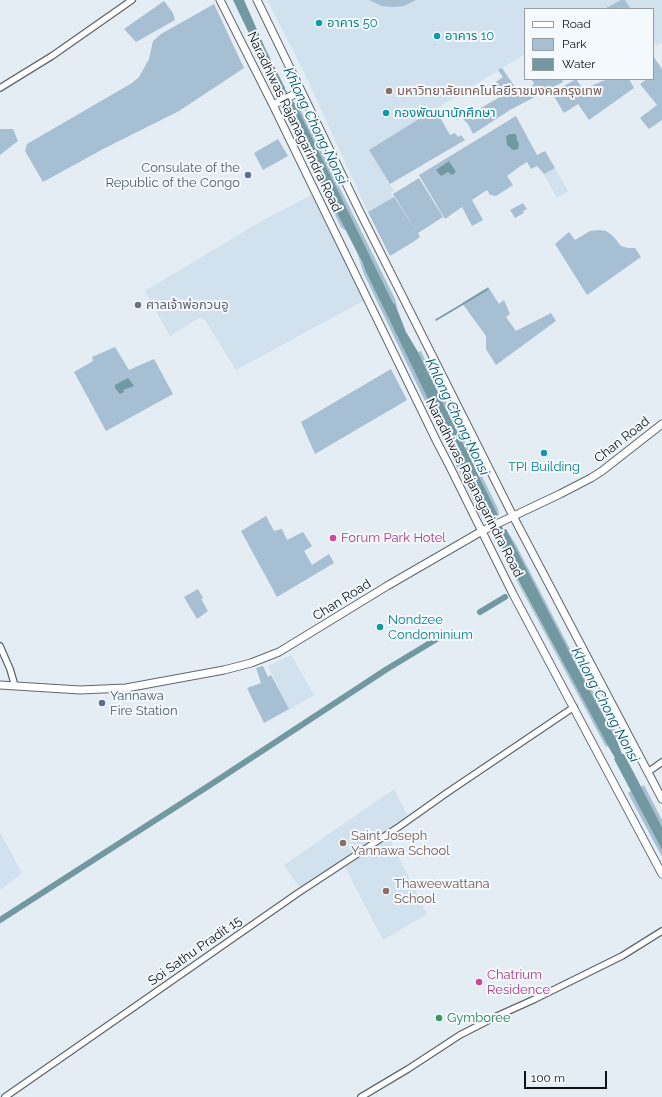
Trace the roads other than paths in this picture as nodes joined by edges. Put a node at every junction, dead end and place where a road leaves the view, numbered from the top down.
1 (132, 0) edge
2 (220, 0) edge
3 (257, 0) edge
4 (0, 88) edge
5 (302, 91) junction
6 (273, 104) junction
7 (662, 424) edge
8 (510, 518) junction
9 (485, 529) junction
10 (0, 646) edge
11 (0, 685) edge
12 (15, 686) junction
13 (574, 707) junction
14 (662, 762) edge
15 (648, 772) junction
16 (662, 800) edge
17 (662, 874) edge
18 (662, 931) edge
19 (5, 1097) edge
20 (361, 1097) edge

1 - 4 street
2 - 6 main road, Naradhiwas Rajanagarindra Road
3 - 5 main road, Naradhiwas Rajanagarindra Road
5 - 6 main road
5 - 8 main road, Naradhiwas Rajanagarindra Road
6 - 9 main road, Naradhiwas Rajanagarindra Road
7 - 8 main road, Chan Road
8 - 9 main road, Chan Road
8 - 15 main road, Naradhiwas Rajanagarindra Road
9 - 12 main road, Chan Road
9 - 13 main road, Naradhiwas Rajanagarindra Road
10 - 12 street
11 - 12 main road, Chan Road
13 - 17 main road, Naradhiwas Rajanagarindra Road
13 - 19 street, Soi Sathu Pradit 15
14 - 15 street
15 - 16 main road, Naradhiwas Rajanagarindra Road
18 - 20 street

